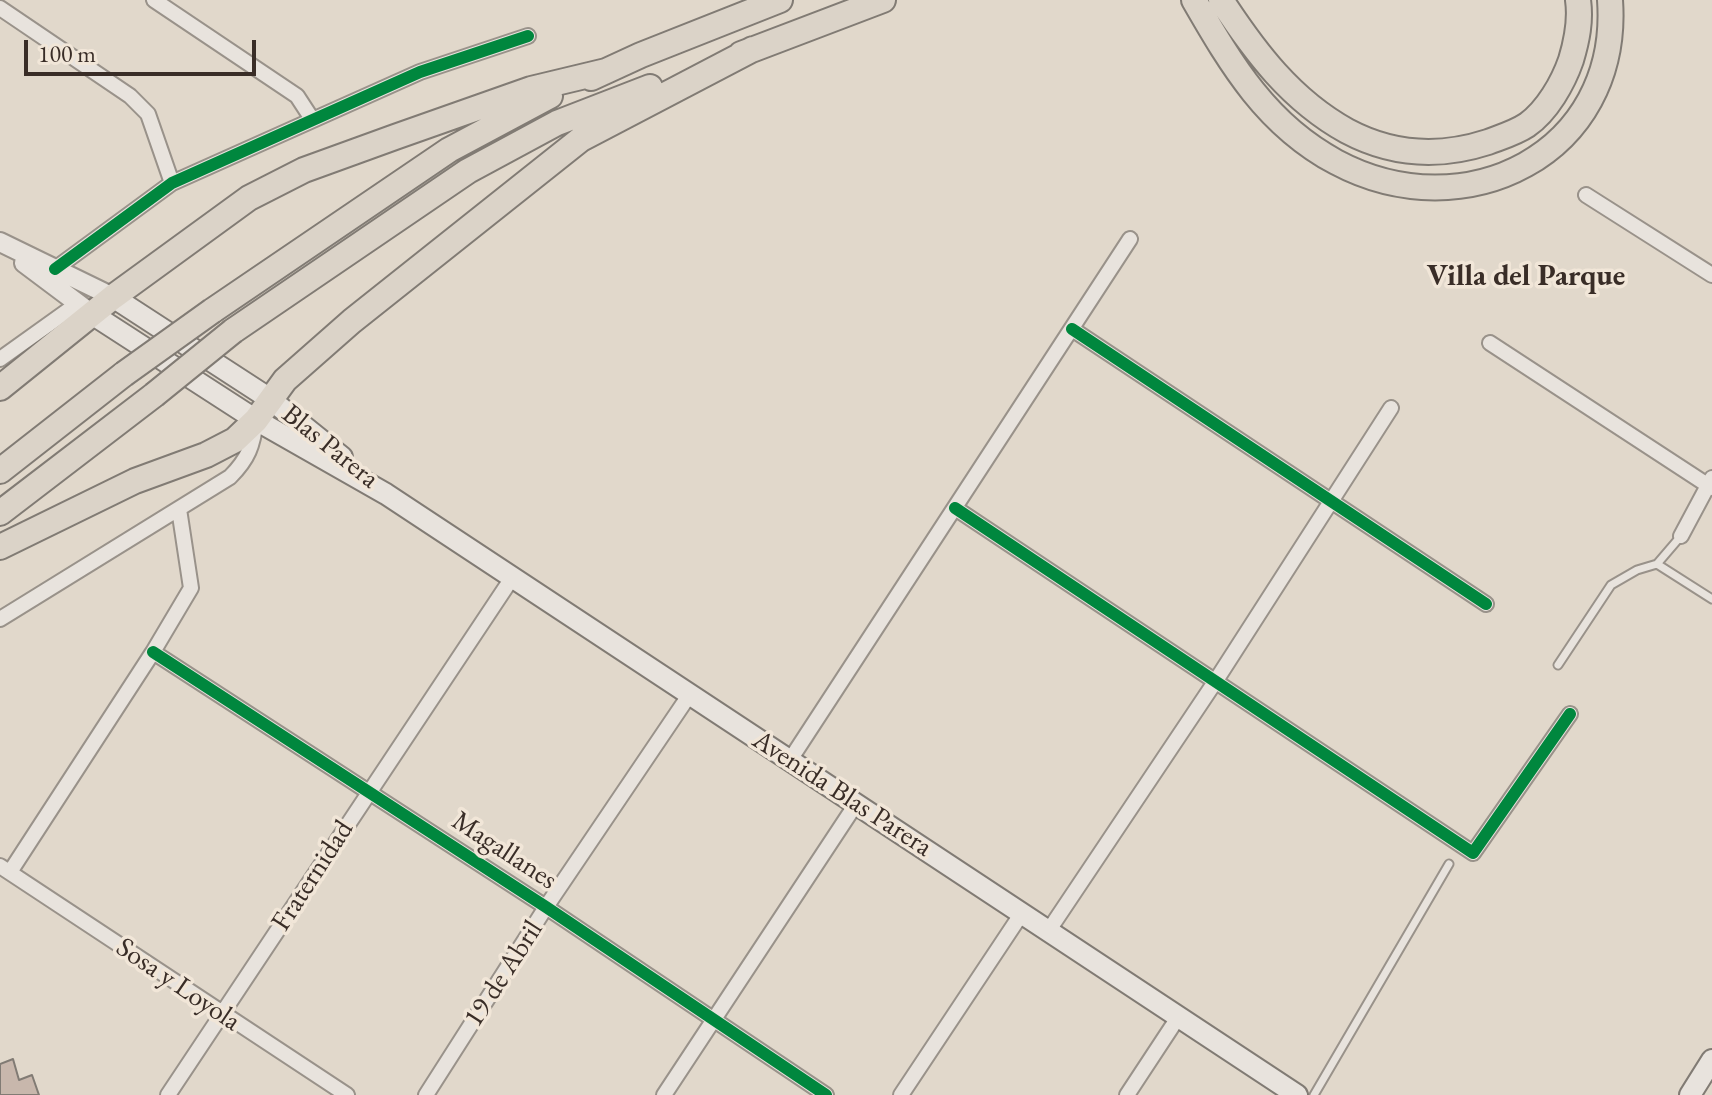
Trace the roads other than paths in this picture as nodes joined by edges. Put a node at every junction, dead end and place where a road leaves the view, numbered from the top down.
1 (154, 0) edge
2 (769, 0) edge
3 (780, 0) edge
4 (883, 0) edge
5 (1194, 0) edge
6 (1221, 0) edge
7 (1578, 0) edge
8 (1610, 0) edge
9 (0, 8) edge
10 (743, 14) junction
11 (528, 36) dead end
12 (753, 49) junction
13 (606, 71) junction
14 (312, 119) junction
15 (172, 183) junction
16 (1586, 195) dead end
17 (1130, 239) dead end
18 (0, 243) edge
19 (55, 269) junction
20 (1712, 275) edge
21 (113, 297) junction
22 (85, 309) junction
23 (1072, 329) junction
24 (1490, 343) dead end
25 (0, 359) edge
26 (0, 388) edge
27 (270, 399) junction
28 (1391, 408) dead end
29 (256, 420) junction
30 (0, 471) edge
31 (1710, 484) edge
32 (386, 494) junction
33 (1332, 499) junction
34 (955, 508) junction
35 (179, 509) junction
36 (0, 513) edge
37 (1681, 536) joint
38 (0, 547) edge
39 (1657, 564) junction
40 (512, 578) junction
41 (1712, 599) edge
42 (1486, 604) dead end
43 (0, 619) edge
44 (153, 652) junction
45 (1558, 665) dead end
46 (1215, 682) junction
47 (690, 694) junction
48 (1570, 714) dead end
49 (790, 760) junction
50 (368, 791) junction
51 (856, 804) junction
52 (1449, 864) dead end
53 (5, 869) edge
54 (546, 907) junction
55 (1022, 913) junction
56 (1049, 930) junction
57 (222, 1014) junction
58 (1179, 1016) junction
59 (715, 1020) junction
60 (1712, 1060) edge
61 (1288, 1093) edge
62 (168, 1095) edge
63 (347, 1095) edge
64 (426, 1095) edge
65 (664, 1095) edge
66 (826, 1095) edge
67 (901, 1095) edge
68 (1127, 1095) edge
69 (1314, 1095) edge
70 (1690, 1095) edge

1 - 14 street
2 - 10 highway
3 - 10 highway
4 - 12 highway
5 - 8 highway
6 - 7 highway
9 - 15 street
10 - 13 highway
11 - 14 street
12 - 27 highway
12 - 36 highway, bridge
13 - 21 highway
13 - 30 highway, bridge
14 - 15 street
15 - 19 street
16 - 20 street
17 - 23 street
18 - 19 street, Blas Parera
18 - 22 street, Blas Parera
19 - 21 street, Blas Parera
21 - 22 highway
21 - 27 main road, Blas Parera
22 - 25 street
22 - 26 highway
22 - 29 main road, Blas Parera
23 - 33 street
23 - 34 street
24 - 31 street
27 - 29 highway
27 - 32 main road, Blas Parera
28 - 33 street
29 - 32 main road, Blas Parera
29 - 35 street
29 - 38 highway
31 - 37 street
32 - 40 main road, Avenida Blas Parera
33 - 42 street
33 - 46 street
34 - 46 street
34 - 49 street
35 - 43 street
35 - 44 street
37 - 39 lane
39 - 41 lane
39 - 45 lane
40 - 47 main road, Avenida Blas Parera
40 - 50 street, Fraternidad
44 - 50 street, Magallanes
44 - 53 street
46 - 48 street
46 - 56 street
47 - 49 main road, Avenida Blas Parera
47 - 54 street, 19 de Abril
49 - 51 main road, Avenida Blas Parera
50 - 54 street, Magallanes
50 - 57 street, Fraternidad
51 - 55 main road, Avenida Blas Parera
51 - 59 street
52 - 69 lane
53 - 57 street, Sosa y Loyola
54 - 59 street, Magallanes
54 - 64 street, 19 de Abril
55 - 56 main road, Avenida Blas Parera
55 - 67 street
56 - 58 main road, Avenida Blas Parera
57 - 62 street, Fraternidad
57 - 63 street, Sosa y Loyola
58 - 61 main road, Avenida Blas Parera
58 - 68 street
59 - 65 street
59 - 66 street, Magallanes
60 - 70 main road

